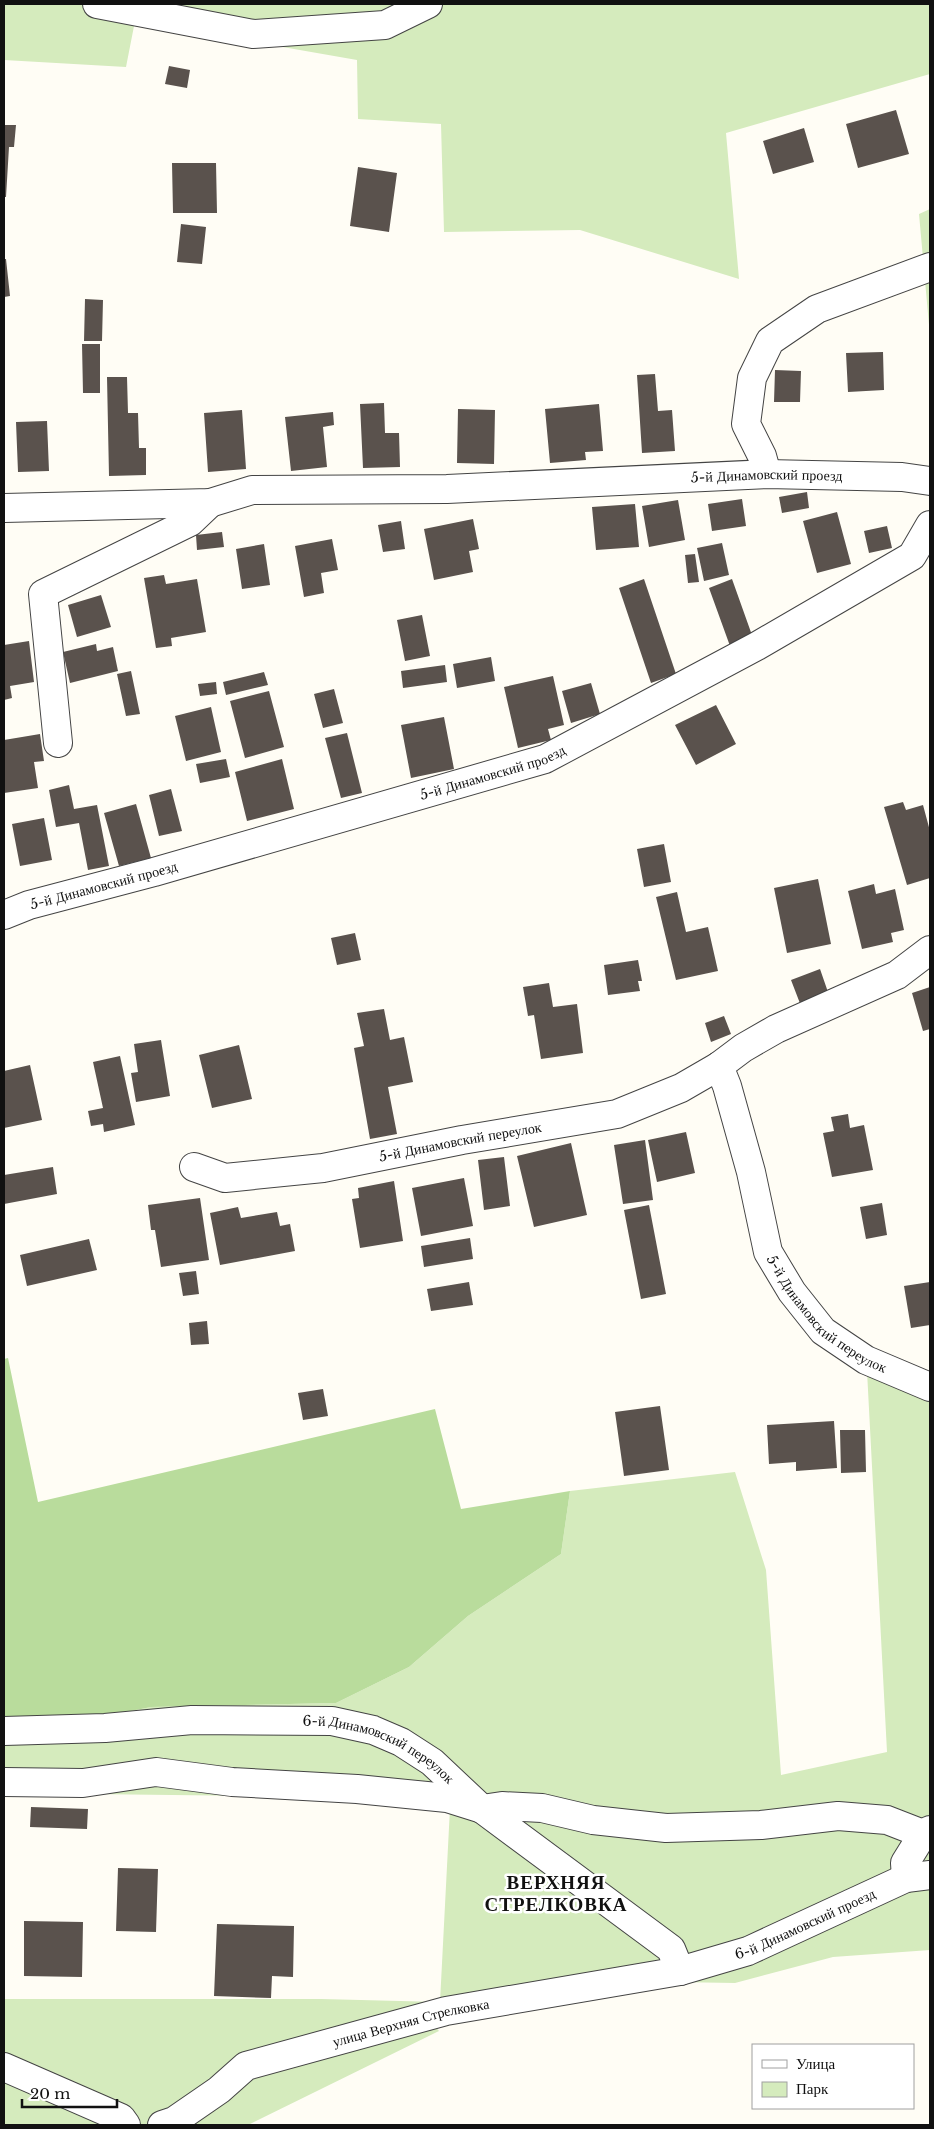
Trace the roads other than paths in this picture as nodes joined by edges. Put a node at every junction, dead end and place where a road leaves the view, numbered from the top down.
1 (97, 4) edge
2 (428, 4) edge
3 (930, 267) edge
4 (767, 474) junction
5 (930, 481) edge
6 (210, 503) junction
7 (4, 508) edge
8 (930, 525) edge
9 (58, 742) dead end
10 (4, 915) edge
11 (930, 950) edge
12 (719, 1066) junction
13 (194, 1167) dead end
14 (930, 1387) edge
15 (4, 1731) edge
16 (4, 1782) edge
17 (482, 1809) junction
18 (927, 1832) edge
19 (918, 1876) edge
20 (680, 1971) junction
21 (4, 2067) edge
22 (126, 2125) edge
23 (162, 2125) edge

1 - 2 street
3 - 4 street
4 - 5 street, 5-й Динамовский проезд
4 - 6 street, 5-й Динамовский проезд
6 - 7 street, 5-й Динамовский проезд
6 - 9 street
8 - 10 street, 5-й Динамовский проезд
11 - 12 street, 5-й Динамовский переулок
12 - 13 street, 5-й Динамовский переулок
12 - 14 street, 5-й Динамовский переулок
15 - 17 street, 6-й Динамовский переулок
16 - 17 street
17 - 18 street
17 - 20 street, 6-й Динамовский переулок
18 - 19 street
19 - 20 street, 6-й Динамовский проезд
20 - 23 street, улица Верхняя Стрелковка
21 - 22 street

